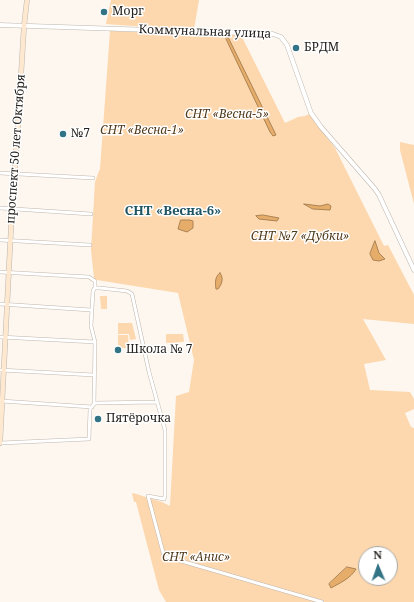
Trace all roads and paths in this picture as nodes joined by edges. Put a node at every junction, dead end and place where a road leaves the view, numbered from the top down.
1 (27, 0) edge
2 (0, 24) edge
3 (24, 26) junction
4 (0, 173) edge
5 (15, 174) junction
6 (93, 178) dead end
7 (0, 208) edge
8 (12, 209) junction
9 (91, 214) dead end
10 (0, 240) edge
11 (10, 241) junction
12 (90, 245) dead end
13 (414, 270) edge
14 (0, 272) edge
15 (9, 272) junction
16 (96, 288) junction
17 (0, 304) edge
18 (7, 304) junction
19 (91, 310) junction
20 (3, 337) edge
21 (95, 342) junction
22 (2, 370) edge
23 (94, 375) junction
24 (1, 401) edge
25 (157, 402) junction
26 (93, 406) junction
27 (0, 443) edge
28 (322, 602) edge

1 - 3 main road, проспект 50 лет Октября
2 - 3 street
3 - 5 main road, проспект 50 лет Октября
3 - 13 street, Коммунальная улица
4 - 5 street
5 - 6 street
5 - 8 main road, проспект 50 лет Октября
7 - 8 street
8 - 9 street
8 - 11 main road, проспект 50 лет Октября
10 - 11 street
11 - 12 street
11 - 15 main road, проспект 50 лет Октября
14 - 15 street
15 - 16 street
15 - 18 main road, проспект 50 лет Октября
16 - 19 street
16 - 25 street
17 - 18 street
18 - 19 street
18 - 20 main road, проспект 50 лет Октября
19 - 21 street
20 - 21 street
20 - 22 main road, проспект 50 лет Октября
21 - 23 street
22 - 23 street
22 - 24 main road, проспект 50 лет Октября
23 - 26 street
24 - 26 street
24 - 27 main road, проспект 50 лет Октября
25 - 26 street
25 - 28 street
26 - 27 street

